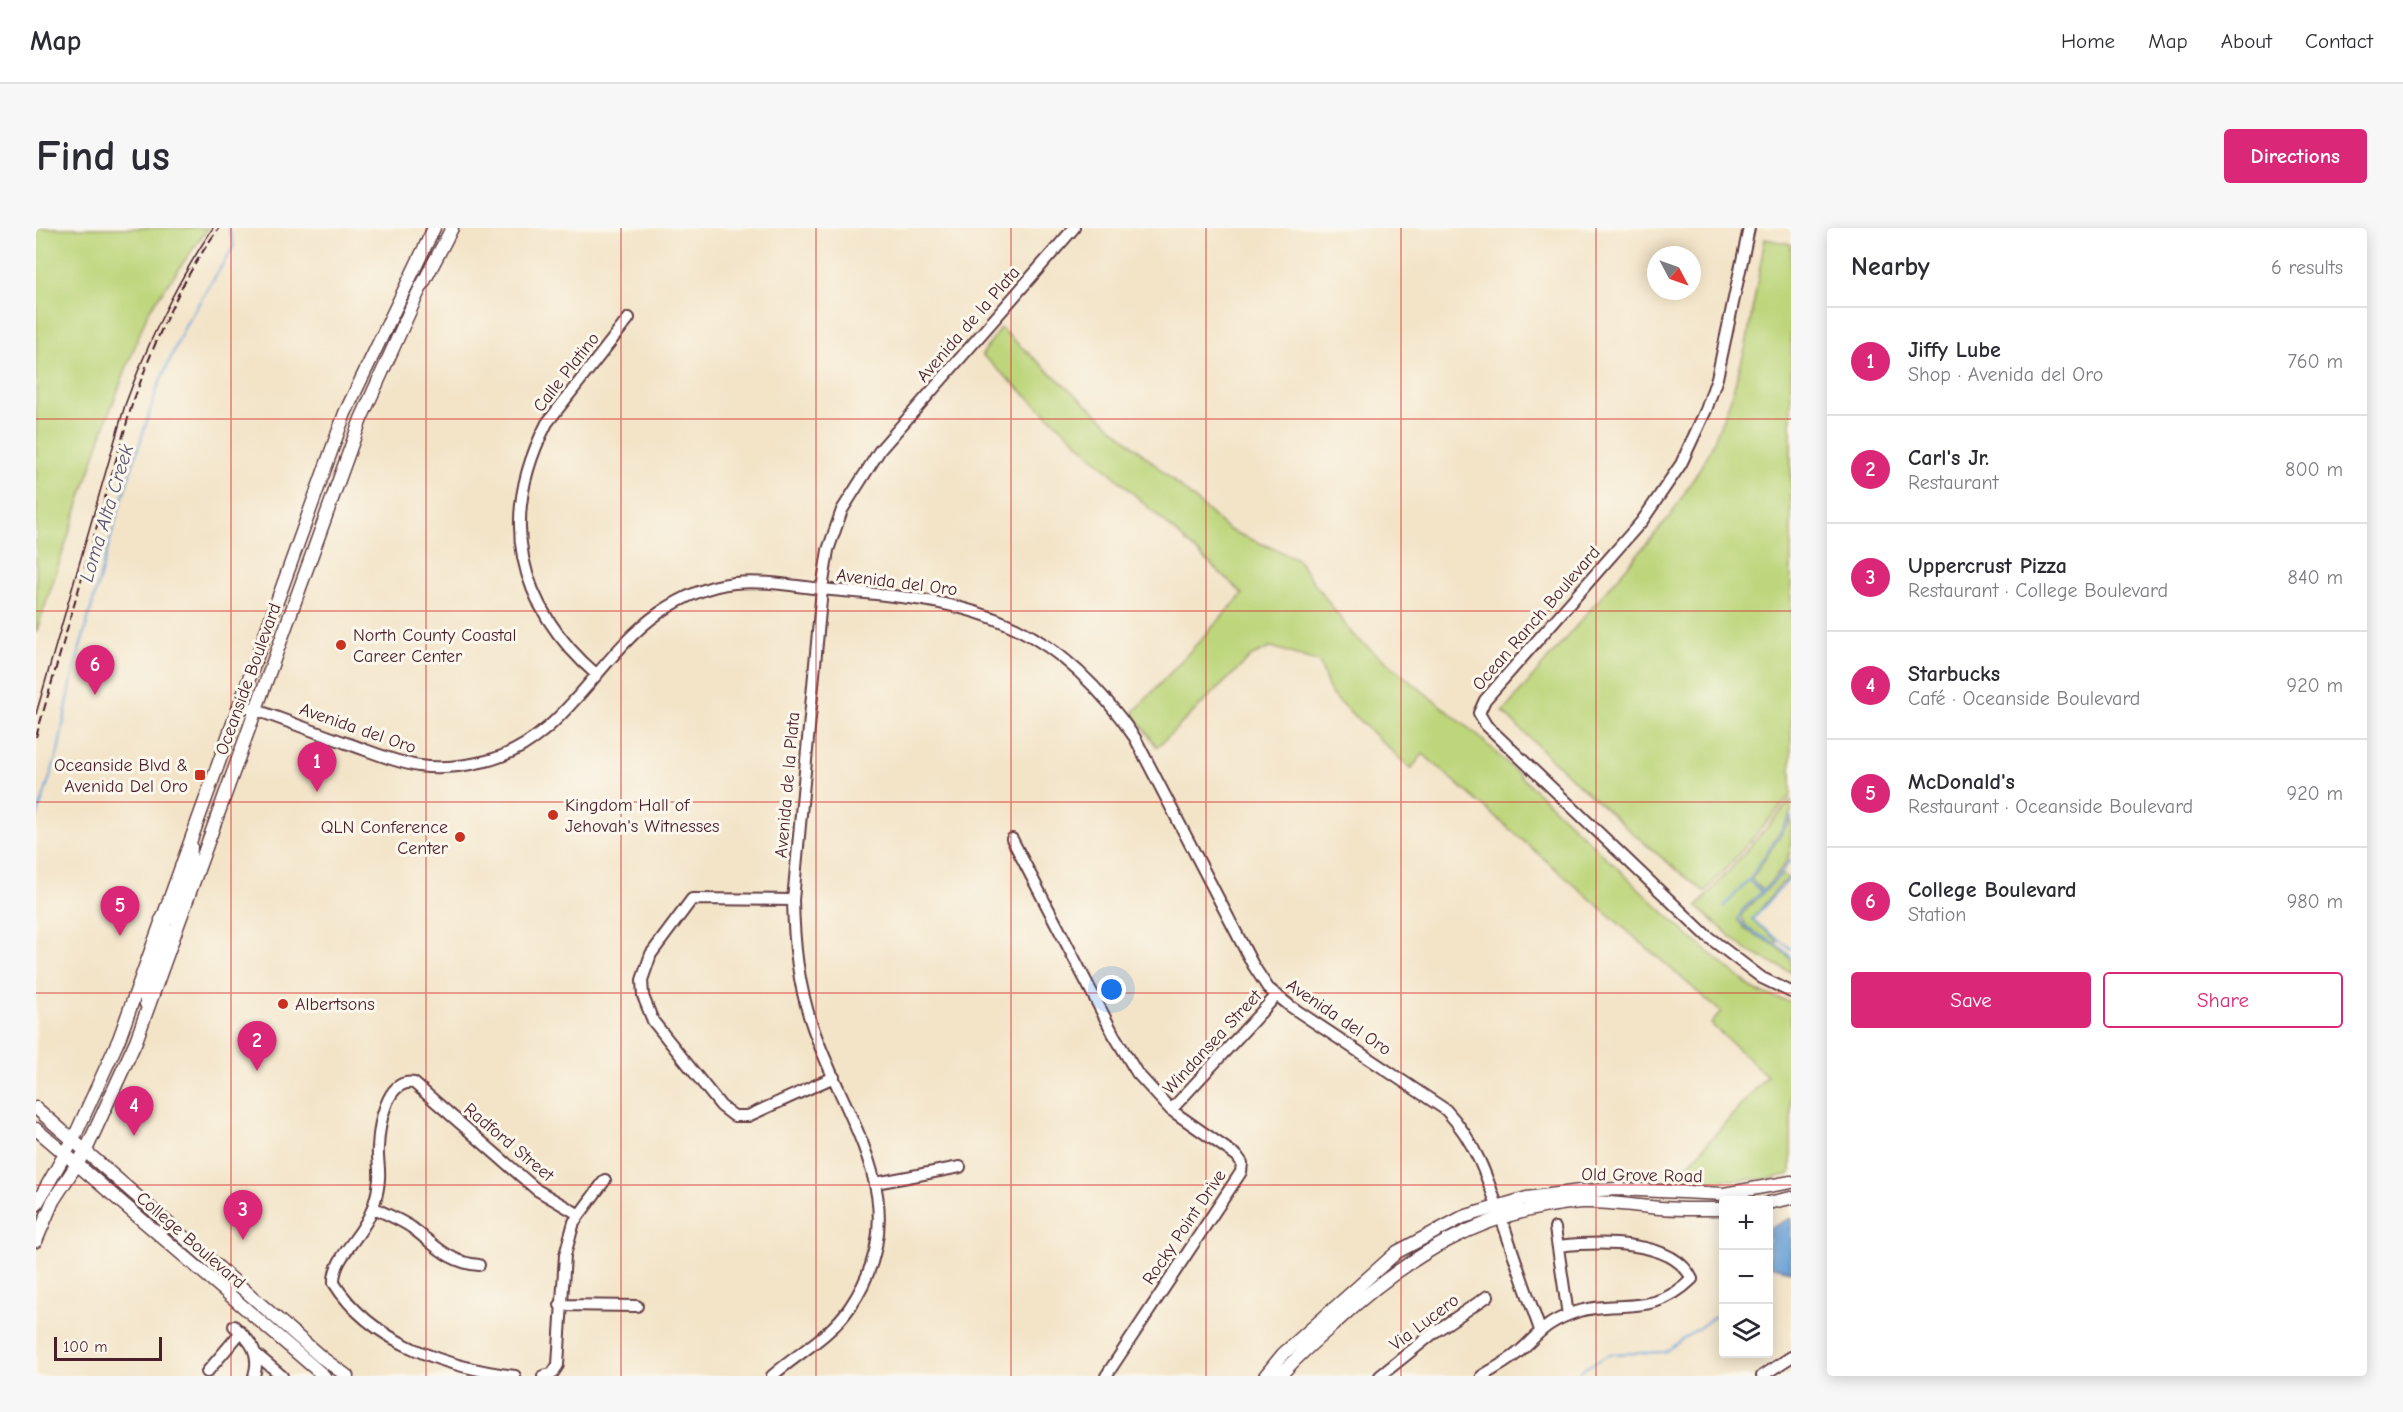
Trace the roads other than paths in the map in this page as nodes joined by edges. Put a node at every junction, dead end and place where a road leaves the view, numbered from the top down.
1 (434, 228) edge
2 (452, 228) edge
3 (1074, 228) edge
4 (1749, 228) edge
5 (629, 318) dead end
6 (822, 589) junction
7 (597, 675) junction
8 (240, 704) junction
9 (256, 710) junction
10 (192, 833) junction
11 (1012, 839) dead end
12 (793, 900) junction
13 (160, 920) junction
14 (177, 928) junction
15 (1791, 992) edge
16 (1277, 995) junction
17 (147, 1011) junction
18 (834, 1077) junction
19 (36, 1108) edge
20 (1171, 1110) junction
21 (36, 1129) edge
22 (73, 1140) junction
23 (86, 1150) junction
24 (65, 1155) junction
25 (76, 1164) junction
26 (960, 1167) dead end
27 (605, 1180) dead end
28 (1791, 1182) edge
29 (876, 1183) junction
30 (1791, 1198) edge
31 (1773, 1202) edge
32 (36, 1205) edge
33 (373, 1207) junction
34 (1719, 1209) edge
35 (1499, 1211) junction
36 (578, 1214) junction
37 (1555, 1228) dead end
38 (36, 1241) edge
39 (1558, 1246) junction
40 (186, 1259) junction
41 (479, 1265) dead end
42 (240, 1284) junction
43 (1488, 1296) dead end
44 (238, 1304) junction
45 (560, 1305) junction
46 (637, 1305) dead end
47 (1568, 1315) junction
48 (1540, 1330) junction
49 (316, 1352) junction
50 (256, 1354) junction
51 (1791, 1357) edge
52 (452, 1370) edge
53 (207, 1372) dead end
54 (254, 1376) edge
55 (282, 1376) edge
56 (324, 1376) edge
57 (347, 1376) edge
58 (515, 1376) edge
59 (543, 1376) edge
60 (772, 1376) edge
61 (1106, 1376) edge
62 (1265, 1376) edge
63 (1280, 1376) edge
64 (1380, 1376) edge
65 (1482, 1376) edge
66 (1762, 1376) edge

1 - 8 main road, Oceanside Boulevard
2 - 9 main road, Oceanside Boulevard
3 - 6 street, Avenida de la Plata
4 - 15 street, Ocean Ranch Boulevard
5 - 7 street, Calle Platino
6 - 7 street, Avenida del Oro
6 - 12 street, Avenida de la Plata
6 - 16 street, Avenida del Oro
7 - 9 street, Avenida del Oro
8 - 9 street, Avenida del Oro
8 - 10 main road, Oceanside Boulevard
9 - 14 main road, Oceanside Boulevard
10 - 13 main road, Oceanside Boulevard
10 - 14 main road
11 - 20 street, Rocky Point Drive
12 - 18 street, Avenida de la Plata
12 - 18 street
13 - 17 main road
13 - 22 main road, Oceanside Boulevard
14 - 17 main road, Oceanside Boulevard
16 - 20 street, Windansea Street
16 - 35 street, Avenida del Oro
17 - 23 main road, Oceanside Boulevard
18 - 29 street, Avenida de la Plata
19 - 22 main road, College Boulevard
20 - 61 street, Rocky Point Drive
21 - 24 main road, College Boulevard
22 - 23 main road, College Boulevard
22 - 24 main road, Oceanside Boulevard
23 - 25 main road, Oceanside Boulevard
23 - 42 main road, College Boulevard
24 - 25 main road, College Boulevard
24 - 32 main road, Oceanside Boulevard
25 - 38 main road, Oceanside Boulevard
25 - 40 main road, College Boulevard
26 - 29 street
27 - 36 street
28 - 35 main road, Old Grove Road
29 - 60 street, Avenida de la Plata
30 - 31 main road
33 - 36 street, Radford Street
33 - 41 street
33 - 52 street
34 - 35 main road, Old Grove Road
35 - 48 street, Avenida del Oro
35 - 62 main road, Old Grove Road
35 - 63 main road, Old Grove Road
36 - 45 street
37 - 39 street
39 - 47 street
39 - 47 street
40 - 42 main road
40 - 44 main road, College Boulevard
42 - 49 main road, College Boulevard
43 - 64 street, Via Lucero
44 - 49 main road
44 - 56 main road, College Boulevard
45 - 46 street
45 - 59 street
47 - 48 street
48 - 65 street
49 - 57 main road, College Boulevard
50 - 53 street
50 - 54 street
50 - 55 street
51 - 66 street
52 - 58 street

